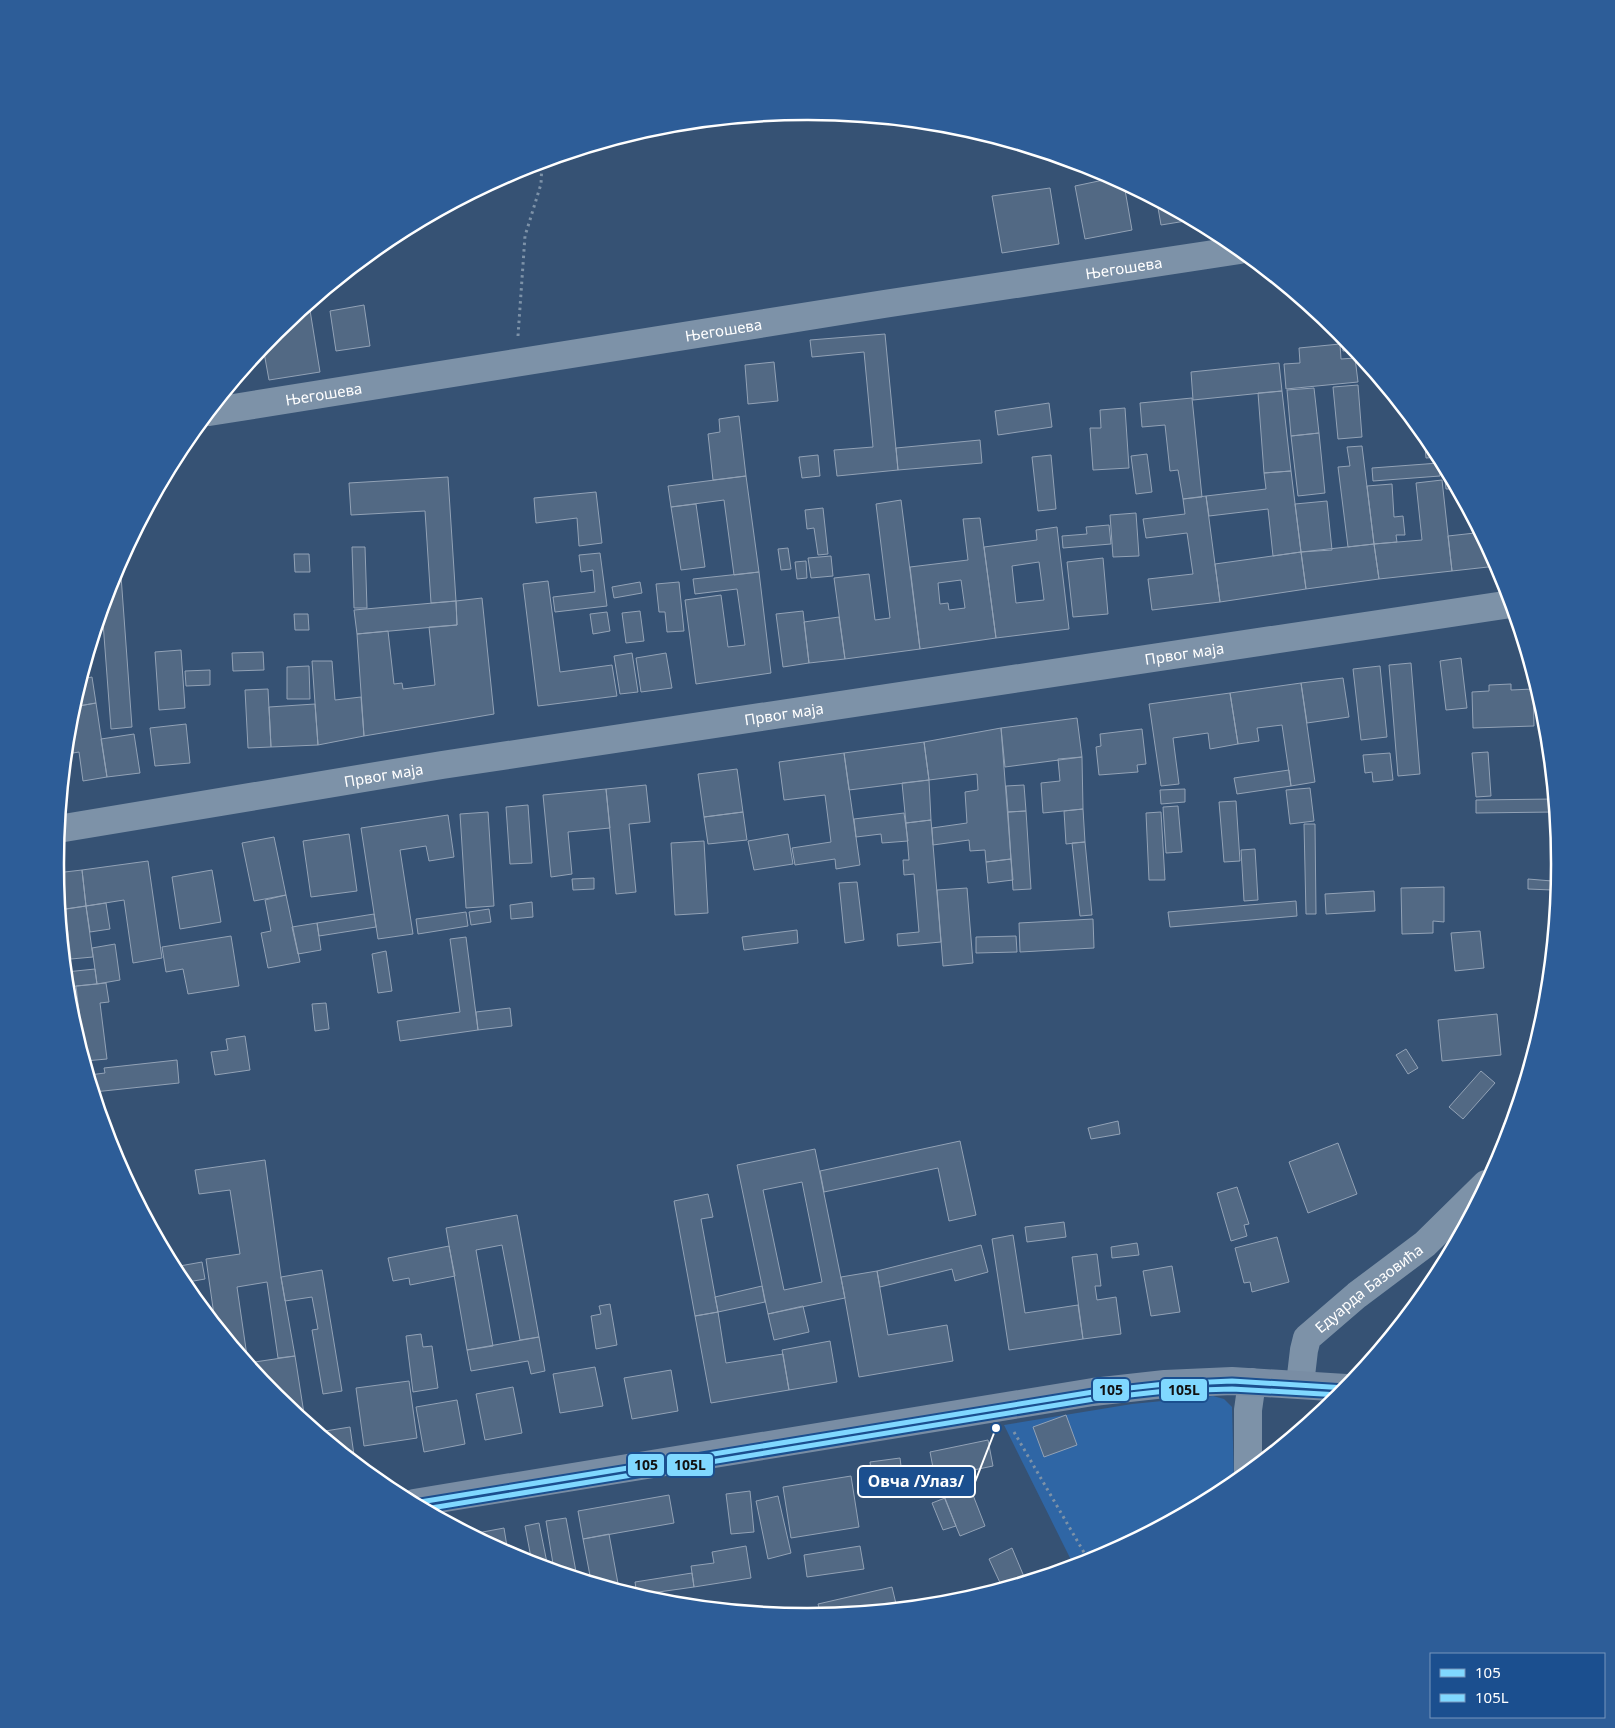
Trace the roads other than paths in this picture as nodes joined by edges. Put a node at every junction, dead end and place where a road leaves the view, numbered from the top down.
1 (1229, 252) edge
2 (217, 411) edge
3 (1505, 605) edge
4 (65, 827) edge
5 (1473, 1197) edge
6 (1252, 1382) junction
7 (1300, 1384) junction
8 (1336, 1387) edge
9 (1248, 1463) edge
10 (425, 1501) edge

1 - 2 street, Његошева
3 - 4 street, Првог маја
5 - 7 street, Едуарда Базовића
6 - 7 street
6 - 9 street
6 - 10 street
7 - 8 street

